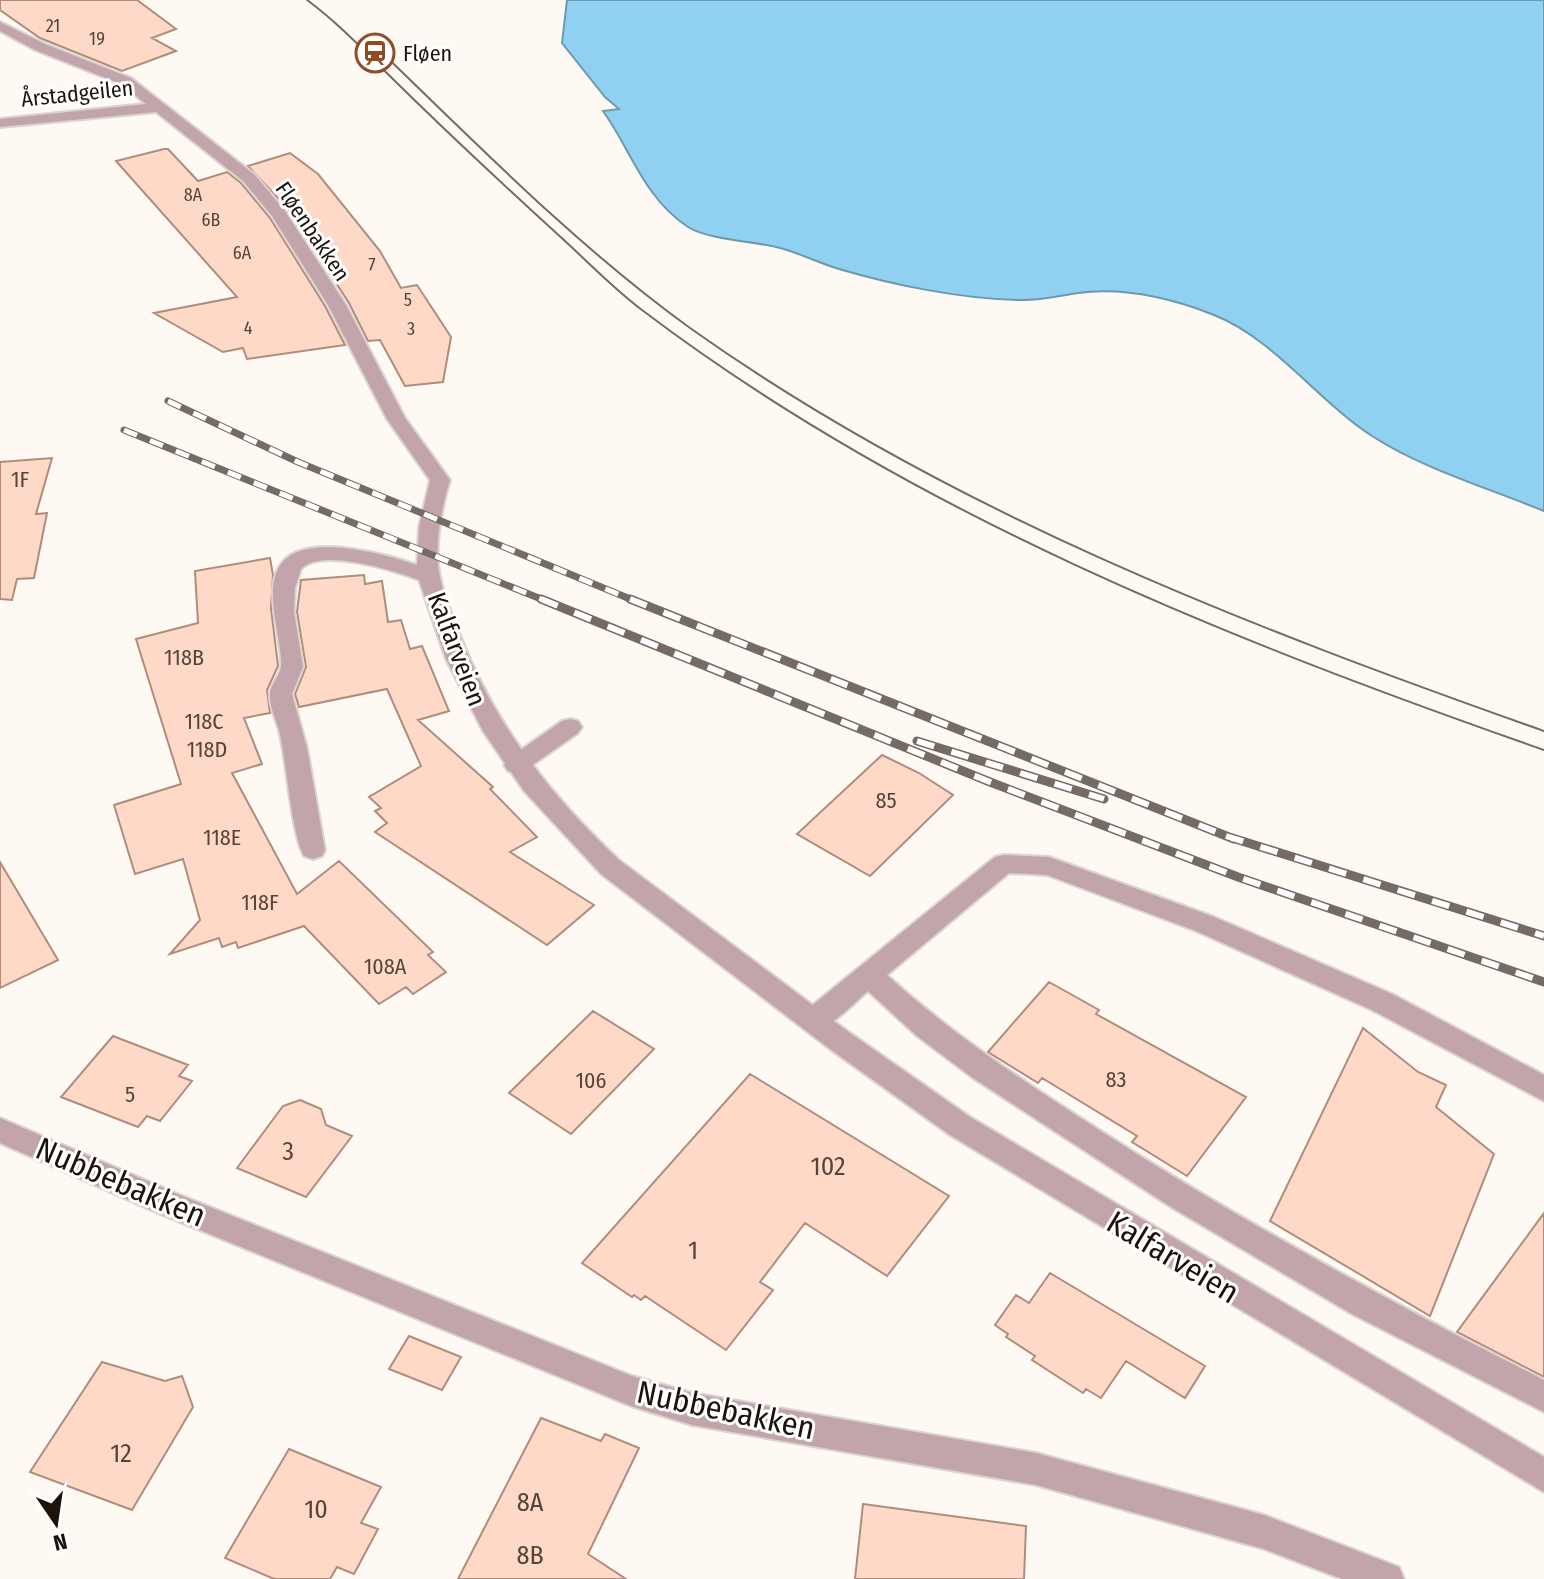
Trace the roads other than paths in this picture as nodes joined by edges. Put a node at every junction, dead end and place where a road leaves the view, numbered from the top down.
1 (0, 26) edge
2 (159, 107) junction
3 (0, 123) edge
4 (429, 576) junction
5 (570, 727) dead end
6 (516, 765) junction
7 (313, 850) dead end
8 (870, 976) junction
9 (814, 1020) junction
10 (1544, 1089) edge
11 (0, 1130) edge
12 (1544, 1397) edge
13 (1544, 1476) edge
14 (1387, 1579) edge

1 - 2 street, Fløenbakken
2 - 3 street, Årstadgeilen
2 - 4 street, Fløenbakken
4 - 6 street, Kalfarveien
4 - 7 street, Kalfarveien
5 - 6 street
6 - 9 street, Kalfarveien
8 - 9 street
8 - 10 street
8 - 12 street, Kalfarveien
9 - 13 street, Kalfarveien
11 - 14 street, Nubbebakken

